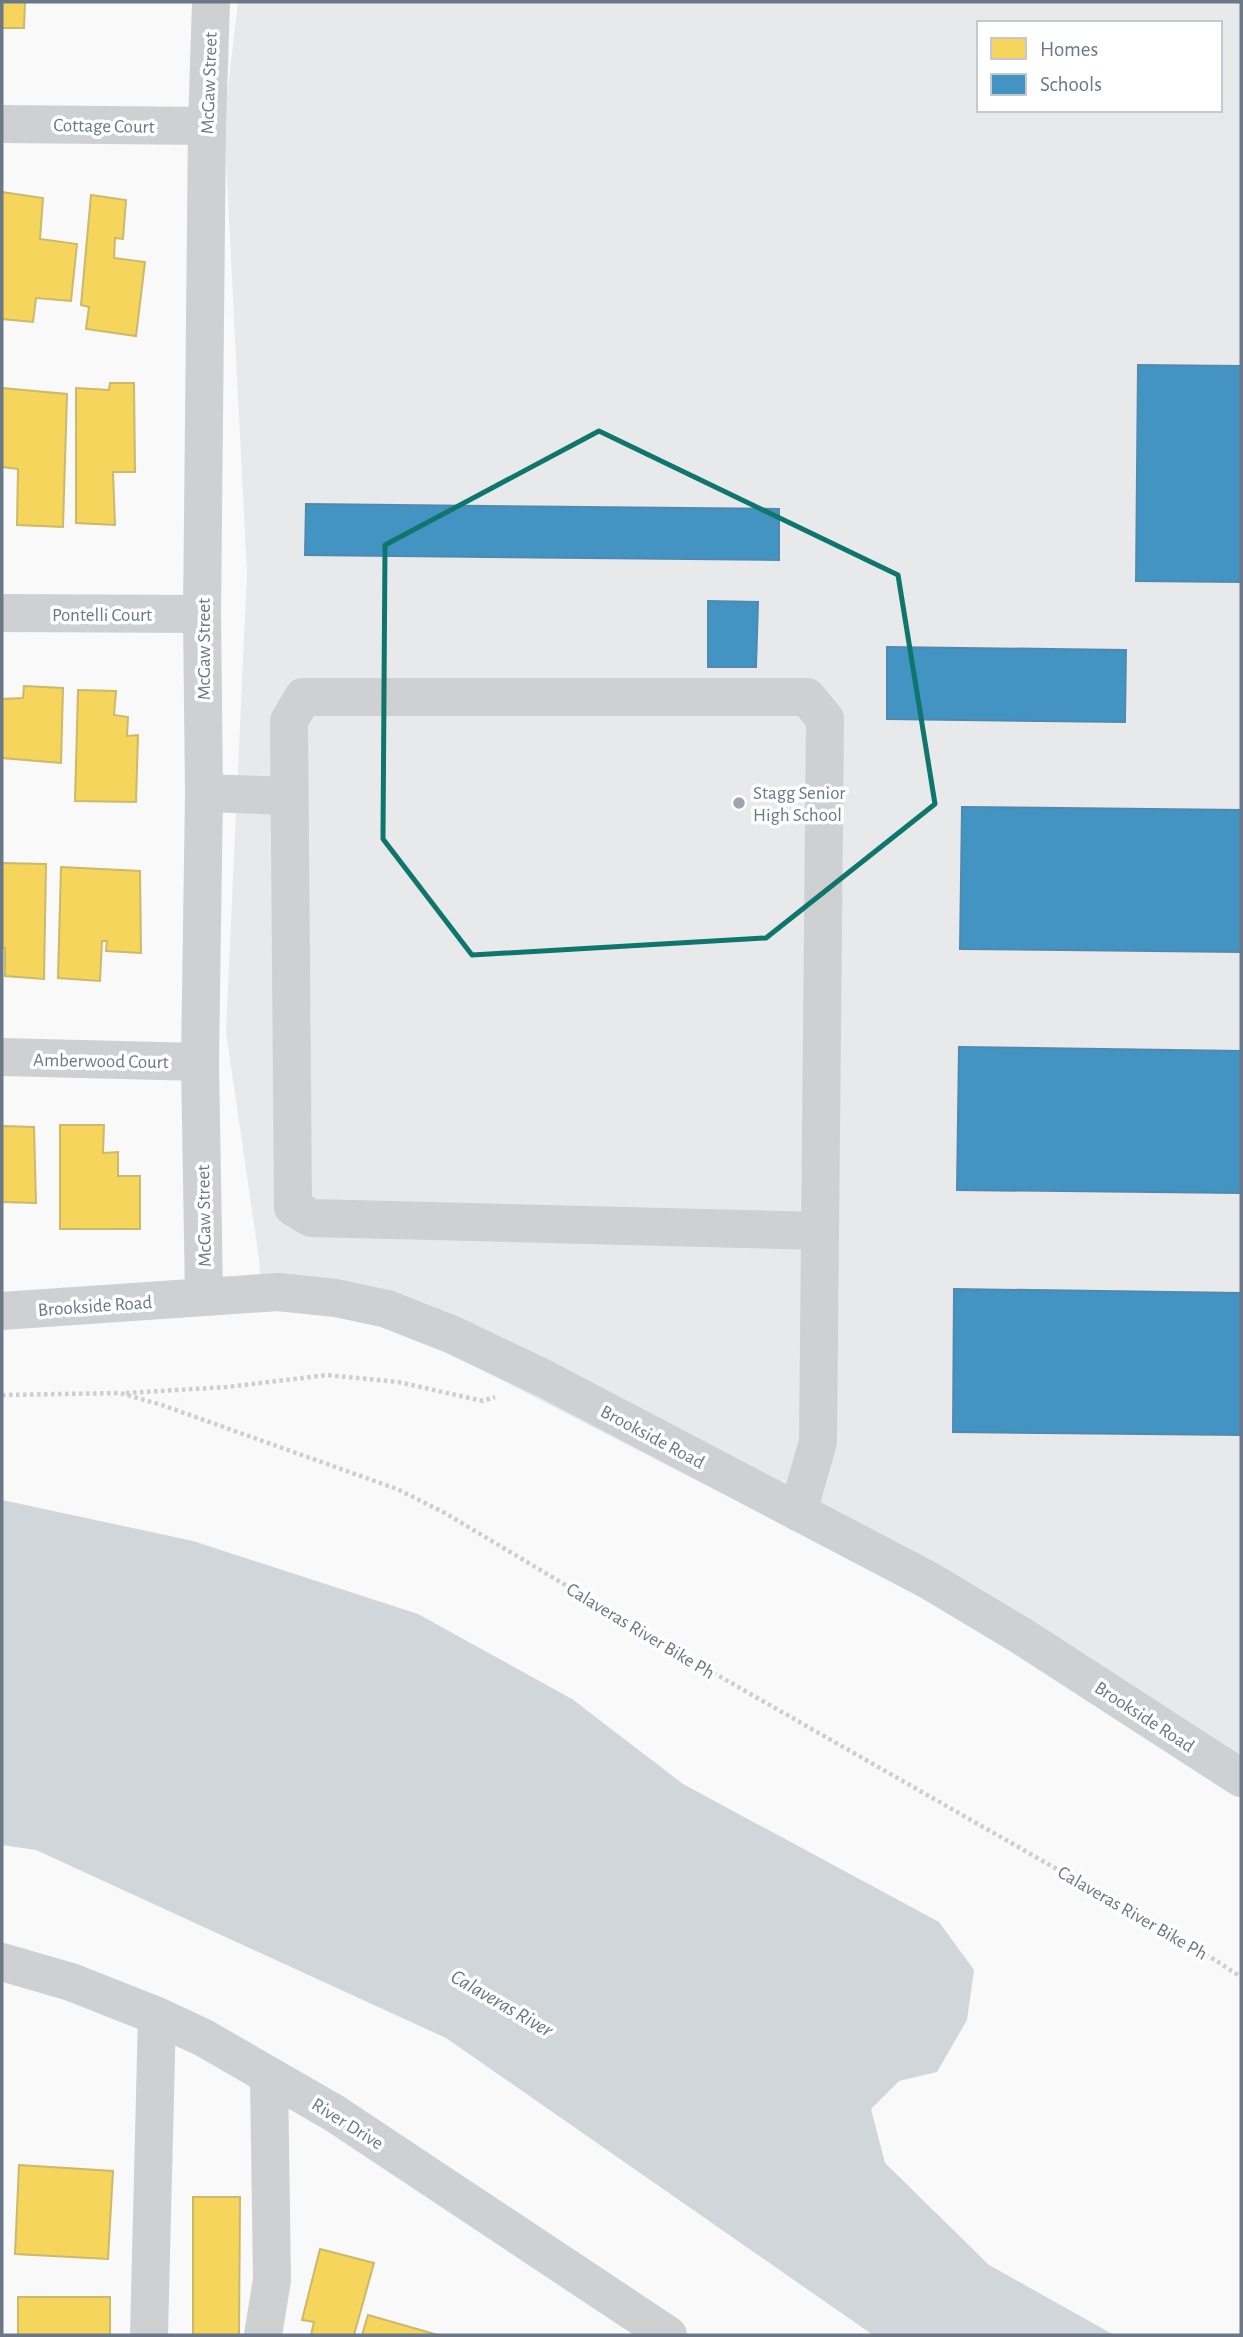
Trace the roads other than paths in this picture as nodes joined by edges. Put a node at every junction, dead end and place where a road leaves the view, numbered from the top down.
1 (211, 2) edge
2 (2, 124) edge
3 (207, 126) junction
4 (2, 613) edge
5 (202, 614) junction
6 (204, 793) junction
7 (289, 796) junction
8 (2, 1057) edge
9 (200, 1062) junction
10 (820, 1231) junction
11 (204, 1297) junction
12 (2, 1311) edge
13 (799, 1512) junction
14 (1241, 1778) edge
15 (2, 1962) edge
16 (157, 2016) junction
17 (269, 2076) junction
18 (149, 2335) edge
19 (264, 2335) edge
20 (668, 2335) edge

1 - 3 street, McGaw Street
2 - 3 street, Cottage Court
3 - 5 street, McGaw Street
4 - 5 street, Pontelli Court
5 - 6 street, McGaw Street
6 - 7 street
6 - 9 street, McGaw Street
7 - 10 street
7 - 10 street
8 - 9 street, Amberwood Court
9 - 11 street, McGaw Street
10 - 13 street
11 - 12 street, Brookside Road
11 - 13 street, Brookside Road
13 - 14 street, Brookside Road
15 - 16 street, River Drive
16 - 17 street, River Drive
16 - 18 street
17 - 19 street
17 - 20 street, River Drive

